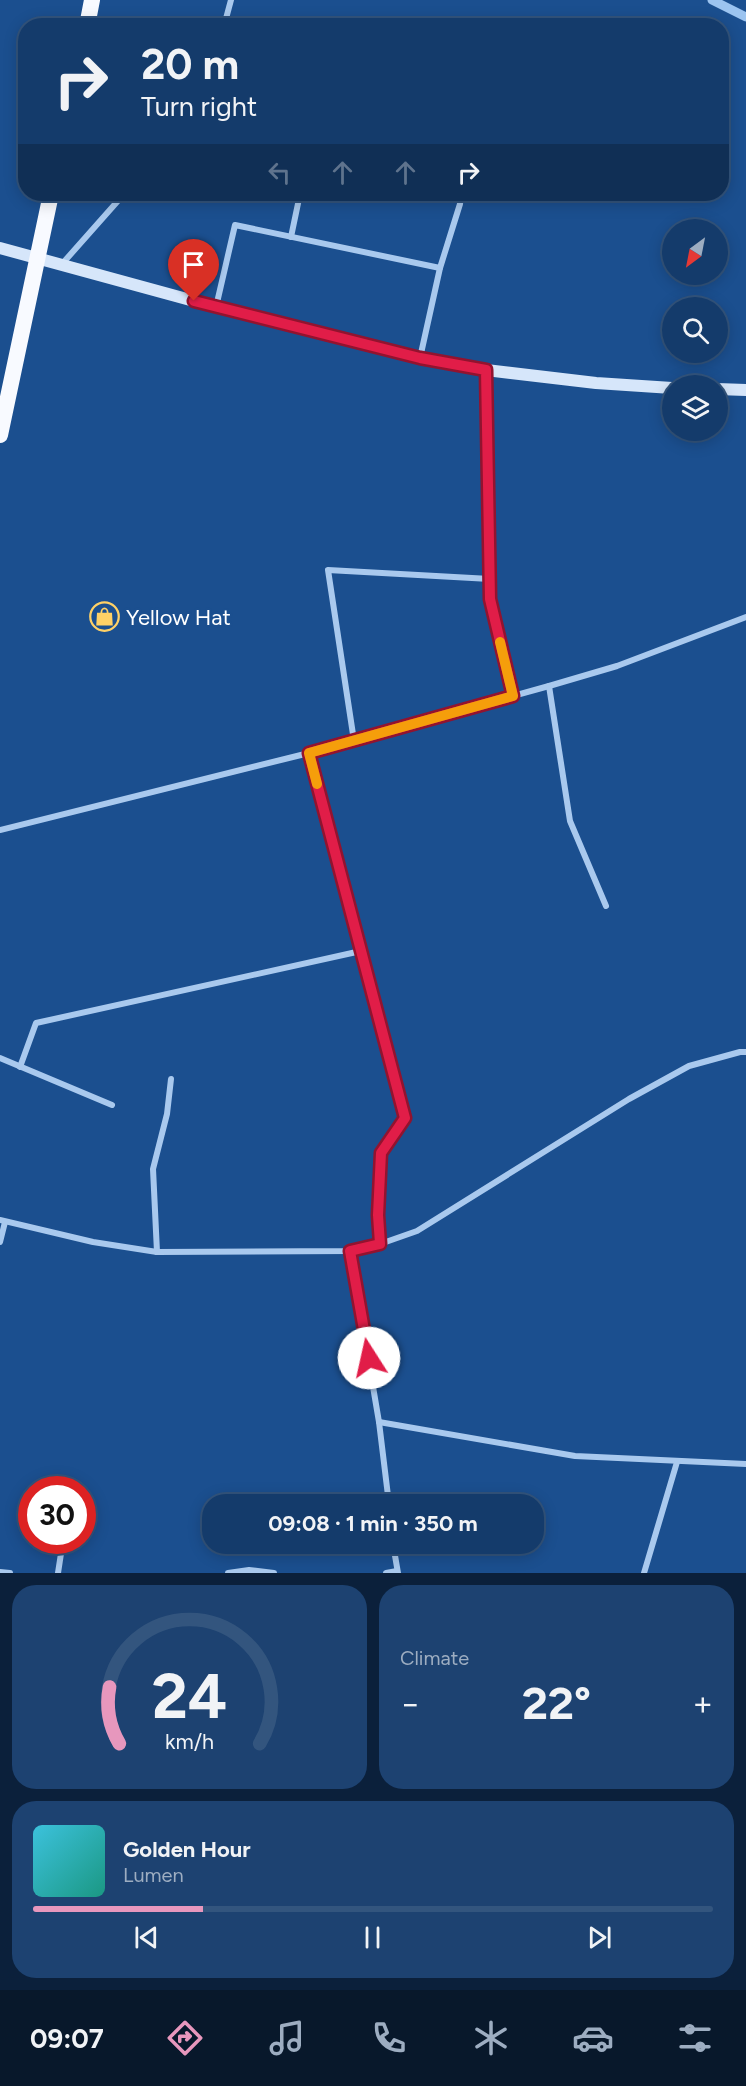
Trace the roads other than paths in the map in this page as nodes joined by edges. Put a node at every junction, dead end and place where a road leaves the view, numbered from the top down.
1 (92, 0) edge
2 (231, 0) edge
3 (89, 18) edge
4 (226, 18) edge
5 (49, 201) edge
6 (118, 201) edge
7 (299, 201) edge
8 (460, 201) edge
9 (291, 237) junction
10 (0, 248) edge
11 (37, 259) junction
12 (61, 264) junction
13 (440, 268) junction
14 (216, 307) junction
15 (420, 358) junction
16 (486, 370) junction
17 (662, 387) edge
18 (728, 389) edge
19 (746, 390) edge
20 (0, 435) edge
21 (490, 579) junction
22 (746, 617) edge
23 (549, 686) junction
24 (513, 696) junction
25 (354, 741) junction
26 (309, 753) junction
27 (0, 830) edge
28 (606, 906) dead end
29 (361, 951) junction
30 (746, 1052) edge
31 (0, 1058) edge
32 (20, 1067) junction
33 (171, 1079) dead end
34 (112, 1105) dead end
35 (2, 1221) edge
36 (0, 1242) edge
37 (380, 1244) junction
38 (350, 1251) junction
39 (157, 1252) junction
40 (380, 1422) junction
41 (677, 1462) junction
42 (746, 1464) edge
43 (388, 1494) edge
44 (61, 1554) edge
45 (394, 1554) edge
46 (0, 1572) edge
47 (397, 1572) edge
48 (10, 1573) edge
49 (58, 1573) edge
50 (228, 1573) edge
51 (274, 1573) edge
52 (386, 1573) edge
53 (644, 1573) edge

1 - 3 highway
2 - 4 street
5 - 11 highway
6 - 12 street
7 - 9 street
8 - 13 street
9 - 13 street
9 - 14 street
10 - 11 main road
11 - 12 main road
11 - 20 highway
12 - 14 main road
13 - 15 street
14 - 15 main road
15 - 16 main road
16 - 17 main road
16 - 21 street
18 - 19 main road
21 - 24 street
21 - 25 street
22 - 23 street
23 - 24 street
23 - 28 street
24 - 25 street
25 - 26 street
26 - 27 street
26 - 29 street
29 - 32 street
29 - 37 street
30 - 37 street
31 - 32 street
32 - 34 street
33 - 39 street
35 - 36 street
35 - 39 street
37 - 38 street
38 - 39 street
38 - 40 street
40 - 41 street
40 - 43 street
41 - 42 street
41 - 53 street
44 - 49 street
45 - 47 street
46 - 48 street
47 - 52 street
50 - 51 street

